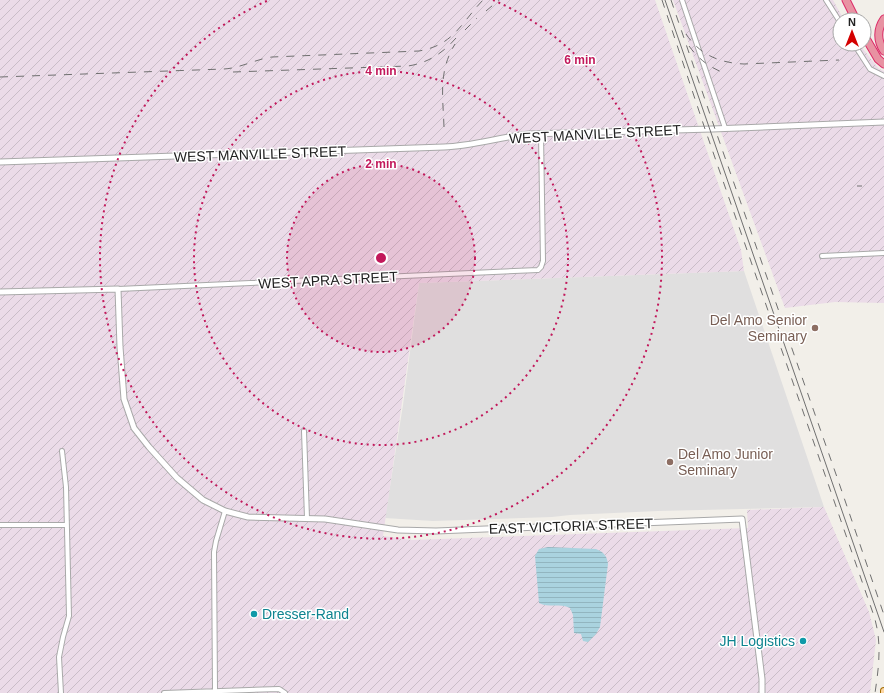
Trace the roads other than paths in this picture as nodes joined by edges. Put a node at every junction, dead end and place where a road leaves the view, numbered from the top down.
1 (682, 0) edge
2 (826, 0) edge
3 (846, 0) edge
4 (834, 12) edge
5 (852, 12) edge
6 (884, 19) edge
7 (872, 48) edge
8 (884, 51) edge
9 (859, 52) edge
10 (884, 64) edge
11 (884, 76) edge
12 (884, 122) edge
13 (725, 128) junction
14 (542, 134) junction
15 (0, 162) edge
16 (884, 253) edge
17 (822, 256) dead end
18 (118, 289) junction
19 (0, 292) edge
20 (304, 431) dead end
21 (62, 451) dead end
22 (225, 511) junction
23 (307, 518) junction
24 (0, 525) edge
25 (67, 525) junction
26 (215, 690) junction
27 (61, 693) edge
28 (164, 693) edge
29 (286, 693) edge
30 (762, 693) edge

1 - 13 street
2 - 4 street
3 - 5 highway
6 - 8 highway
7 - 10 highway
9 - 11 street
12 - 13 street, WEST MANVILLE STREET
13 - 14 street, WEST MANVILLE STREET
14 - 15 street, WEST MANVILLE STREET
14 - 18 street, WEST APRA STREET
16 - 17 street
18 - 19 street
18 - 22 street
20 - 23 street
21 - 25 street
22 - 23 street
22 - 26 street
23 - 30 street, EAST VICTORIA STREET
24 - 25 street
25 - 27 street
26 - 28 street
26 - 29 street

